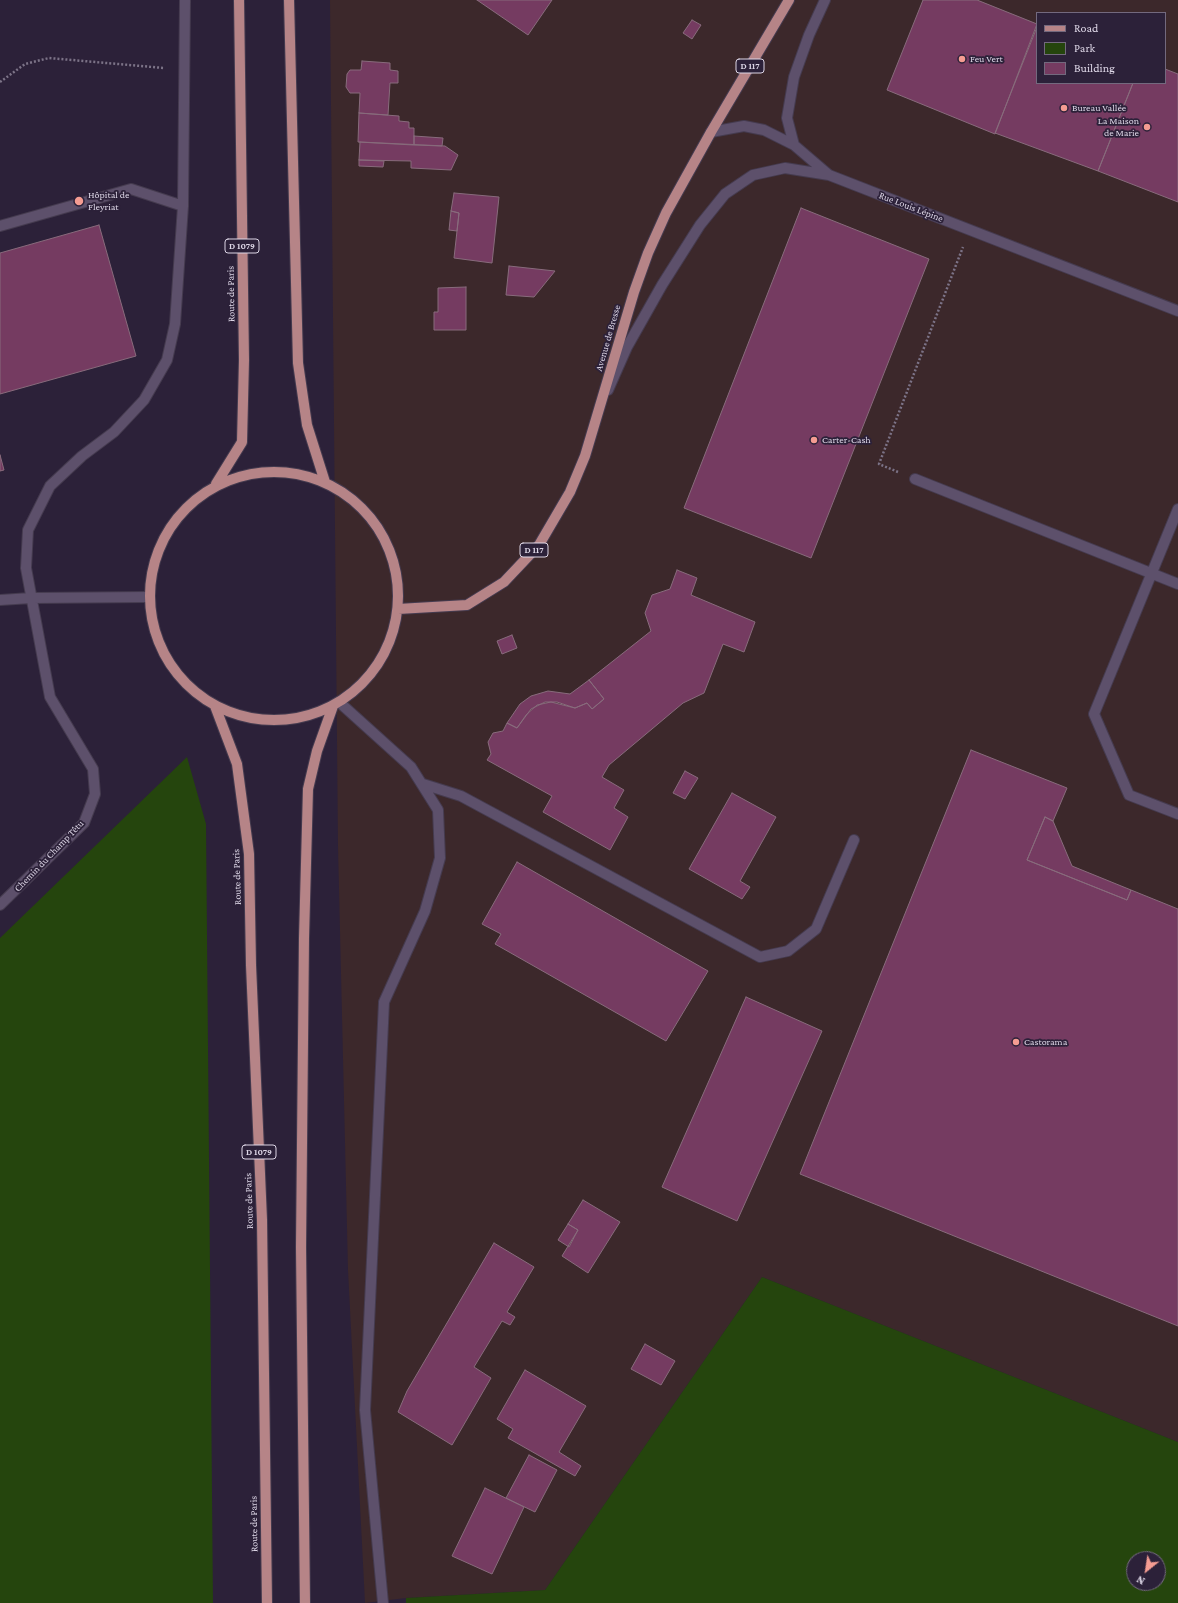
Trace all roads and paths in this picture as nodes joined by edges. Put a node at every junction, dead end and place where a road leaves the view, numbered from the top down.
1 (185, 0) edge
2 (239, 0) edge
3 (289, 0) edge
4 (789, 0) edge
5 (825, 0) edge
6 (185, 68) junction
7 (0, 82) edge
8 (710, 132) junction
9 (794, 145) junction
10 (829, 175) junction
11 (183, 206) junction
12 (0, 226) edge
13 (969, 230) junction
14 (1178, 311) edge
15 (600, 409) junction
16 (915, 479) joint
17 (325, 482) junction
18 (216, 484) junction
19 (1178, 509) edge
20 (1151, 574) junction
21 (1178, 584) edge
22 (148, 597) junction
23 (31, 598) junction
24 (0, 600) edge
25 (398, 609) junction
26 (336, 704) junction
27 (215, 706) junction
28 (423, 784) junction
29 (1178, 814) edge
30 (854, 840) dead end
31 (0, 905) edge
32 (267, 1603) edge
33 (305, 1603) edge
34 (383, 1603) edge

1 - 6 street, Chemin du Champ Têtu
2 - 18 main road, Route de Paris / D 1079
3 - 17 main road
4 - 8 main road, Avenue de Bresse / D 117
5 - 9 street
6 - 7 path
6 - 11 street, Chemin du Champ Têtu
8 - 9 street, Rue Louis Lépine
8 - 15 main road, Avenue de Bresse / D 117
9 - 10 street, Rue Louis Lépine
10 - 13 street, Rue Louis Lépine
10 - 15 street
11 - 12 street
11 - 23 street, Chemin du Champ Têtu
13 - 14 street, Rue Louis Lépine
13 - 16 path
15 - 25 main road, Avenue de Bresse / D 117
16 - 20 street
17 - 18 main road
17 - 25 main road
18 - 22 main road
19 - 20 street
20 - 21 street
20 - 29 street
22 - 23 street
22 - 27 main road
23 - 24 street
23 - 31 street, Chemin du Champ Têtu
25 - 26 main road
26 - 27 main road
26 - 28 street
26 - 33 main road
27 - 32 main road, Route de Paris / D 1079
28 - 30 street
28 - 34 street

